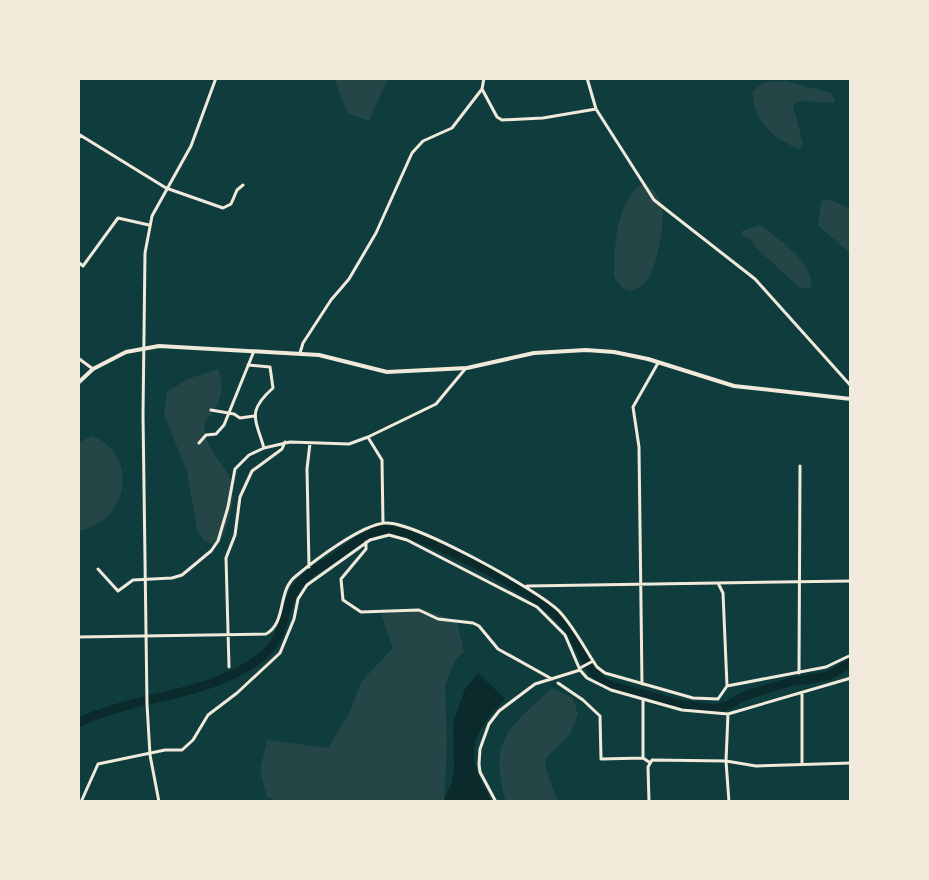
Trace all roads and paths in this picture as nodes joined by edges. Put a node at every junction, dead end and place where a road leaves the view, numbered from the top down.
1 (216, 78) edge
2 (484, 78) edge
3 (587, 78) edge
4 (482, 89) junction
5 (596, 109) junction
6 (78, 140) edge
7 (243, 185) dead end
8 (166, 188) junction
9 (149, 225) junction
10 (78, 262) edge
11 (144, 347) junction
12 (254, 351) junction
13 (300, 353) junction
14 (78, 358) edge
15 (659, 362) junction
16 (248, 365) junction
17 (467, 368) junction
18 (93, 369) junction
19 (78, 383) edge
20 (851, 386) edge
21 (851, 399) edge
22 (211, 410) dead end
23 (230, 414) junction
24 (254, 416) junction
25 (368, 437) junction
26 (285, 442) junction
27 (310, 442) junction
28 (199, 443) dead end
29 (264, 448) junction
30 (800, 466) dead end
31 (383, 523) junction
32 (366, 542) junction
33 (309, 567) junction
34 (98, 569) dead end
35 (146, 580) junction
36 (851, 581) edge
37 (798, 582) junction
38 (718, 583) junction
39 (641, 585) junction
40 (527, 586) junction
41 (146, 635) junction
42 (228, 635) junction
43 (78, 637) edge
44 (851, 655) edge
45 (592, 661) junction
46 (229, 667) dead end
47 (581, 668) junction
48 (799, 673) junction
49 (851, 678) edge
50 (552, 679) junction
51 (558, 683) dead end
52 (642, 684) junction
53 (727, 686) junction
54 (802, 694) junction
55 (643, 699) junction
56 (728, 714) junction
57 (150, 755) junction
58 (643, 758) junction
59 (726, 761) junction
60 (649, 762) junction
61 (851, 763) edge
62 (802, 764) junction
63 (81, 802) edge
64 (159, 802) edge
65 (496, 802) edge
66 (649, 802) edge
67 (729, 802) edge

1 - 8 street
2 - 4 street
3 - 5 street
4 - 5 street
4 - 13 street
5 - 20 street
6 - 8 street
7 - 8 street
8 - 9 street
9 - 10 street
9 - 11 street
11 - 12 main road
11 - 18 main road
11 - 35 street
12 - 13 main road
12 - 16 street
13 - 17 main road
14 - 18 street
15 - 17 main road
15 - 21 main road
15 - 39 street
16 - 23 street
16 - 24 street
17 - 25 street
18 - 19 main road
22 - 23 street
23 - 24 street
23 - 28 street
24 - 29 street
25 - 27 street
25 - 31 street
26 - 27 street
26 - 29 street
26 - 42 street
27 - 33 street
29 - 35 street
30 - 37 street
31 - 33 street
31 - 40 street
32 - 47 street
32 - 50 street
32 - 57 street
33 - 42 street
34 - 35 street
35 - 41 street
36 - 37 street
37 - 38 street
37 - 48 street
38 - 39 street
38 - 53 street
39 - 40 street
39 - 52 street
40 - 45 street
41 - 42 street
41 - 43 street
41 - 57 street
42 - 46 street
44 - 48 street
45 - 47 street
45 - 52 street
47 - 50 street
47 - 55 street
48 - 53 street
49 - 54 street
50 - 65 street
51 - 58 street
52 - 53 street
54 - 56 street
54 - 62 street
55 - 56 street
55 - 58 street
56 - 59 street
57 - 63 street
57 - 64 street
58 - 60 street
59 - 60 street
59 - 62 street
59 - 67 street
60 - 66 street
61 - 62 street

